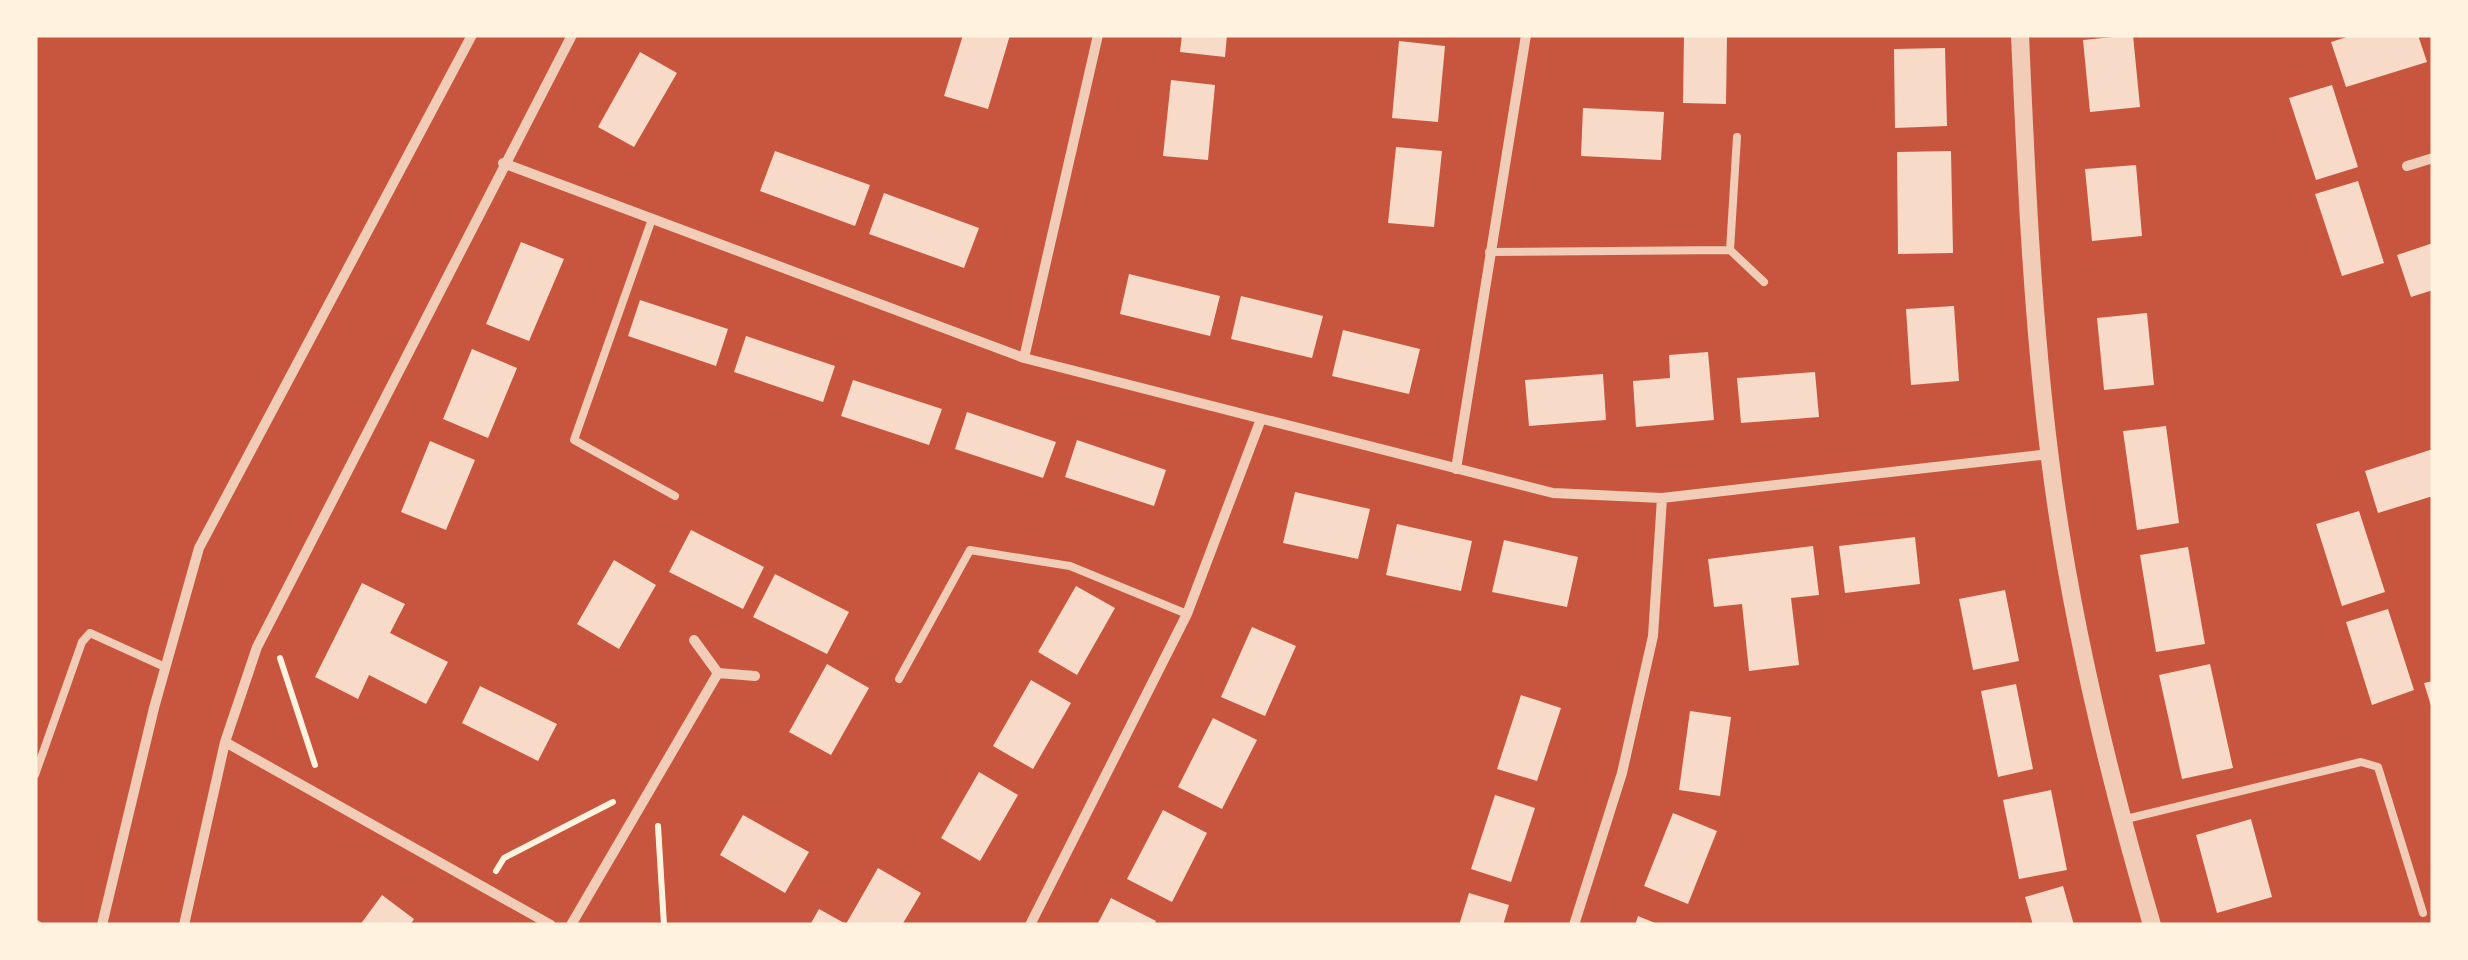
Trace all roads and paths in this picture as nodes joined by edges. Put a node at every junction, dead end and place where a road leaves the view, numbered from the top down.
1 (472, 35) edge
2 (572, 35) edge
3 (1098, 35) edge
4 (1526, 35) edge
5 (2020, 35) edge
6 (1737, 137) dead end
7 (2433, 158) edge
8 (503, 163) junction
9 (2407, 166) dead end
10 (652, 219) junction
11 (1730, 250) junction
12 (1489, 252) junction
13 (1764, 282) dead end
14 (1024, 358) junction
15 (1261, 419) junction
16 (2049, 454) junction
17 (1456, 469) junction
18 (676, 496) dead end
19 (1662, 498) junction
20 (1187, 614) junction
21 (694, 640) dead end
22 (257, 647) junction
23 (165, 667) junction
24 (718, 673) junction
25 (755, 676) dead end
26 (898, 679) dead end
27 (225, 742) junction
28 (35, 774) edge
29 (315, 796) junction
30 (2122, 820) junction
31 (2423, 913) dead end
32 (102, 925) edge
33 (184, 925) edge
34 (551, 925) edge
35 (571, 925) edge
36 (1030, 925) edge
37 (1574, 925) edge
38 (2152, 925) edge

1 - 23 street
2 - 8 street
3 - 14 street
4 - 12 street
5 - 16 street
6 - 11 lane
7 - 9 street
8 - 10 street
8 - 22 street
10 - 14 street
10 - 18 lane
11 - 12 lane
11 - 13 lane
12 - 17 street
14 - 15 street
15 - 17 street
15 - 20 street
16 - 19 street
16 - 30 street
17 - 19 street
19 - 37 street
20 - 26 lane
20 - 36 street
21 - 24 street
22 - 27 street
22 - 29 path
23 - 28 lane
23 - 32 street
24 - 25 street
24 - 35 street
27 - 29 street
27 - 33 street
29 - 34 street
30 - 31 lane
30 - 38 street

